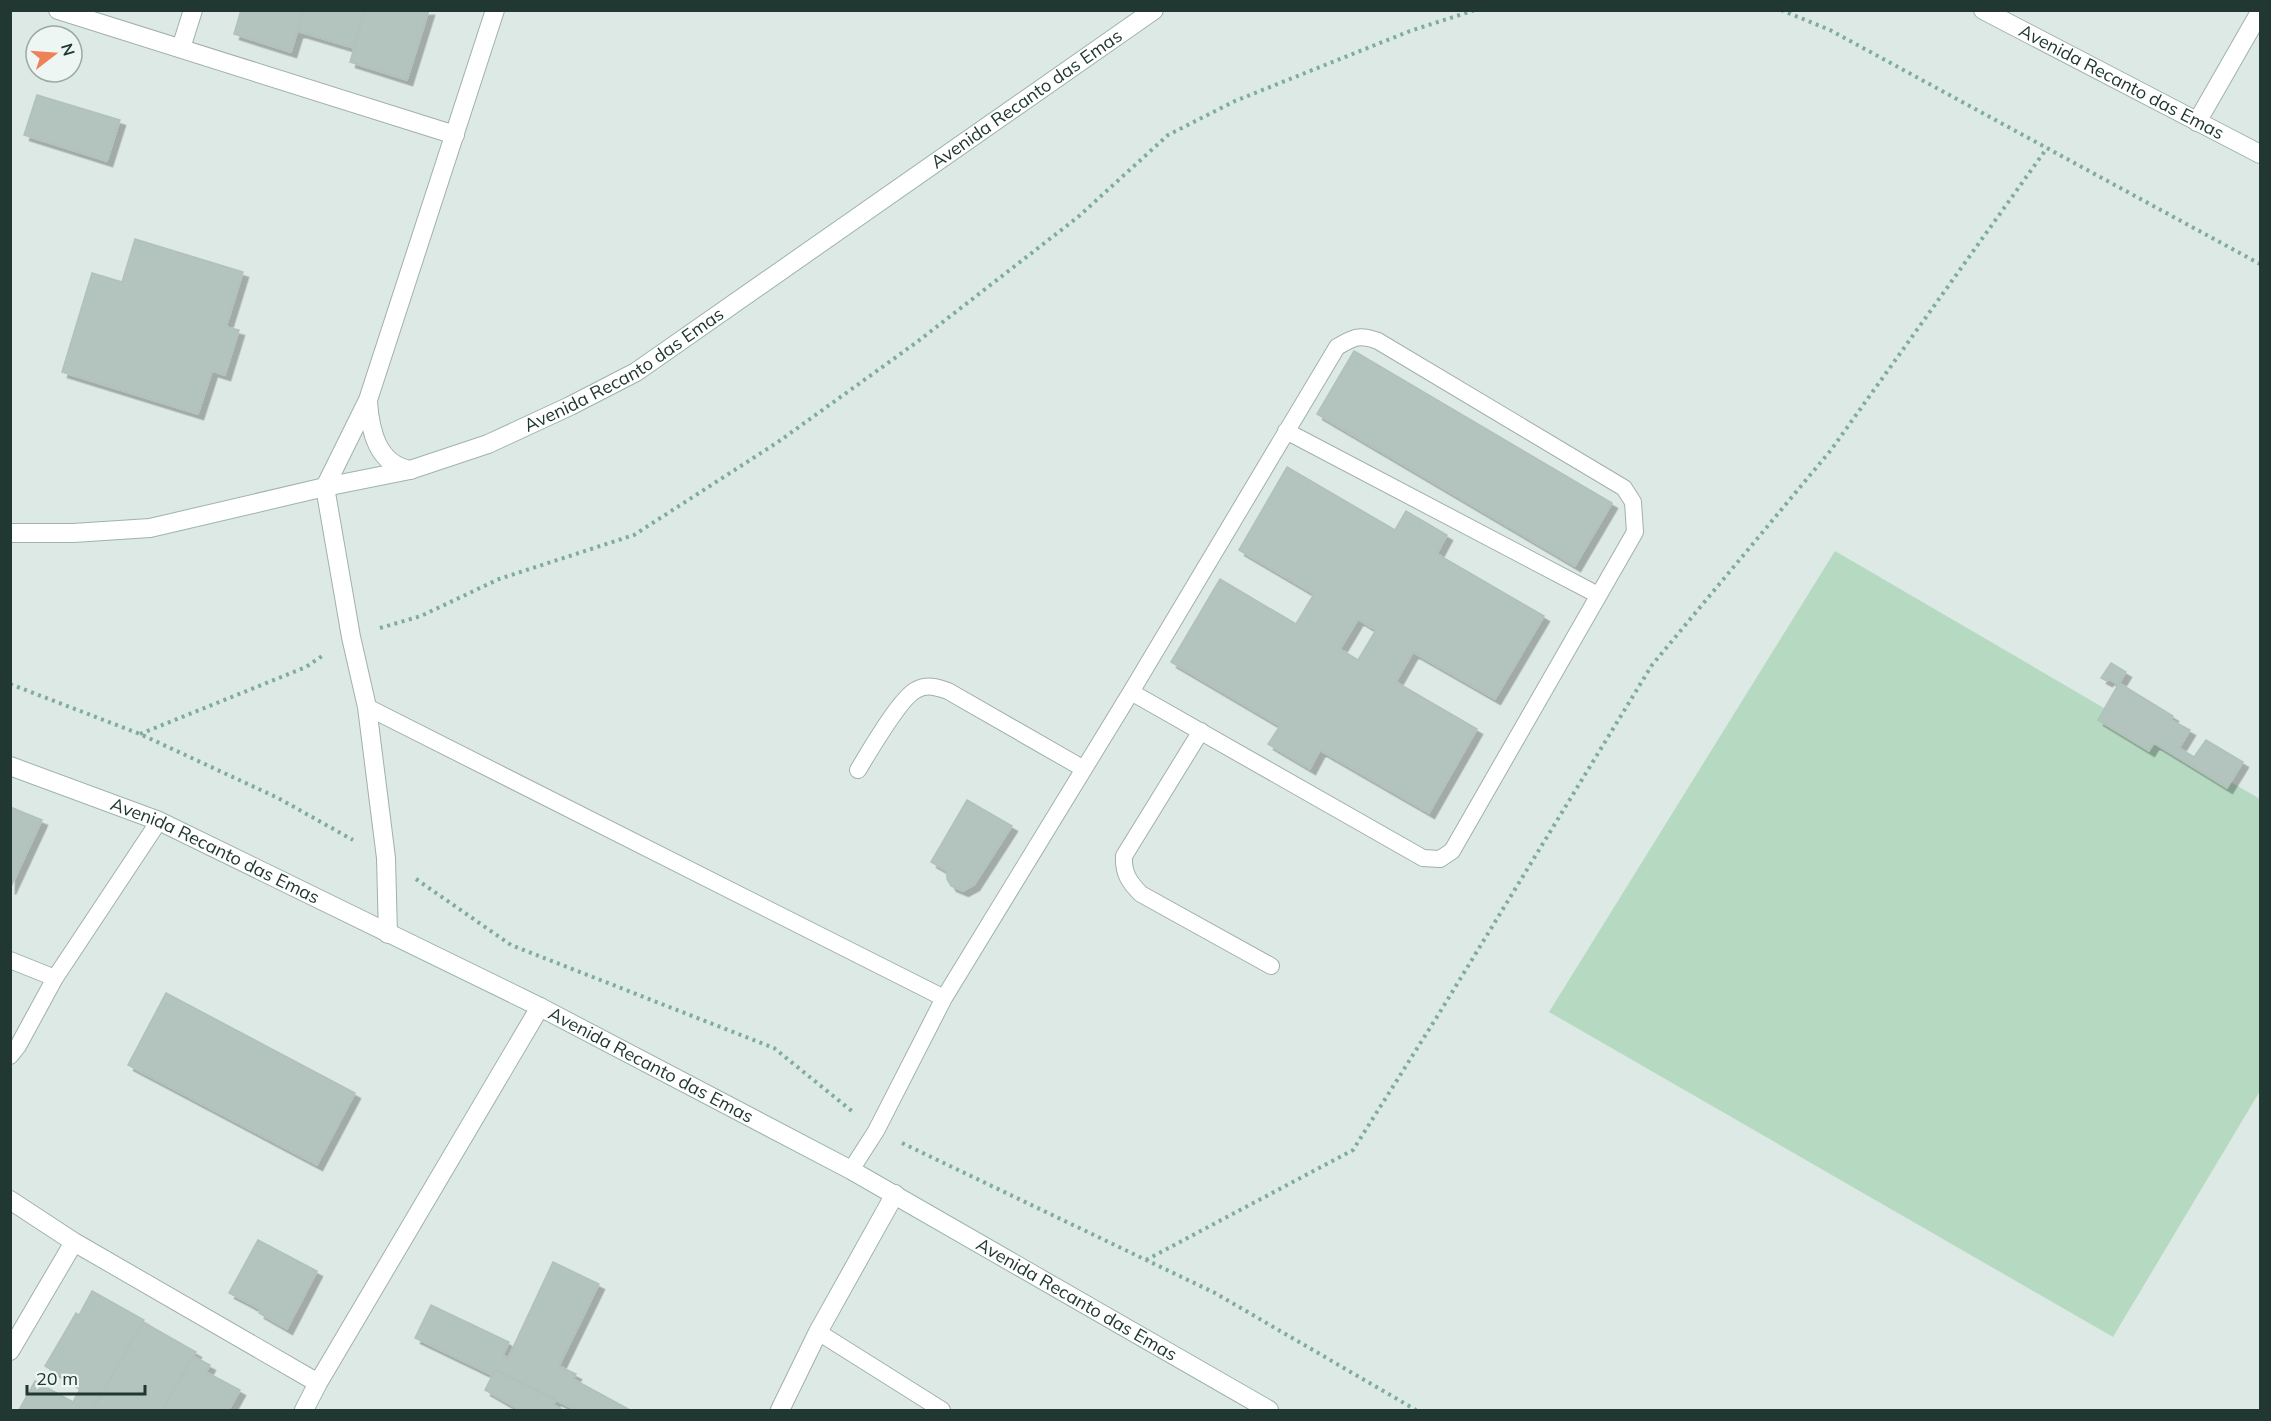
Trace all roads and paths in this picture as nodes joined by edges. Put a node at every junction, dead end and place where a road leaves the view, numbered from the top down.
1 (58, 10) edge
2 (193, 10) edge
3 (495, 10) edge
4 (1154, 10) edge
5 (1475, 10) edge
6 (1781, 10) edge
7 (1983, 10) edge
8 (2260, 12) edge
9 (181, 48) junction
10 (2197, 122) junction
11 (454, 135) junction
12 (2047, 148) junction
13 (2260, 154) edge
14 (2260, 264) edge
15 (368, 400) junction
16 (1286, 431) junction
17 (410, 470) junction
18 (325, 487) junction
19 (10, 533) edge
20 (1599, 595) junction
21 (351, 637) junction
22 (10, 684) edge
23 (1131, 692) junction
24 (367, 707) junction
25 (1201, 731) junction
26 (140, 734) junction
27 (10, 766) edge
28 (1084, 769) junction
29 (858, 770) dead end
30 (159, 821) junction
31 (386, 858) junction
32 (388, 934) junction
33 (10, 960) edge
34 (1271, 966) dead end
35 (55, 978) junction
36 (944, 998) junction
37 (540, 1007) junction
38 (10, 1056) edge
39 (876, 1131) junction
40 (851, 1170) junction
41 (895, 1194) junction
42 (10, 1200) edge
43 (74, 1242) junction
44 (1146, 1260) junction
45 (818, 1332) junction
46 (10, 1351) edge
47 (318, 1383) junction
48 (787, 1408) edge
49 (304, 1410) edge
50 (942, 1410) edge
51 (1269, 1410) edge
52 (1416, 1410) edge

1 - 9 main road
2 - 9 main road
3 - 11 main road
4 - 17 main road, Avenida Recanto das Emas
5 - 21 path
6 - 12 path
7 - 10 main road, Avenida Recanto das Emas
8 - 10 main road
9 - 11 main road
10 - 13 main road, Avenida Recanto das Emas
11 - 15 main road
12 - 14 path
12 - 44 path
15 - 17 main road
15 - 18 main road
16 - 20 lane
16 - 20 lane
16 - 23 lane
17 - 18 main road, Avenida Recanto das Emas
18 - 19 main road, Avenida Recanto das Emas
18 - 21 main road
20 - 25 lane
21 - 24 main road
21 - 26 path
22 - 26 path
23 - 25 lane
23 - 28 lane
24 - 31 main road
24 - 36 lane
25 - 34 lane
26 - 31 path
27 - 30 main road, Avenida Recanto das Emas
28 - 29 lane
28 - 36 lane
30 - 32 main road, Avenida Recanto das Emas
30 - 35 lane
31 - 32 main road
31 - 39 path
32 - 37 main road, Avenida Recanto das Emas
33 - 35 lane
35 - 38 lane
36 - 39 lane
37 - 40 main road, Avenida Recanto das Emas
37 - 47 main road
39 - 40 lane
39 - 44 path
40 - 41 main road, Avenida Recanto das Emas
41 - 45 main road
41 - 51 main road, Avenida Recanto das Emas
42 - 43 main road
43 - 46 main road
43 - 47 main road
44 - 52 path
45 - 48 main road
45 - 50 lane
47 - 49 main road

